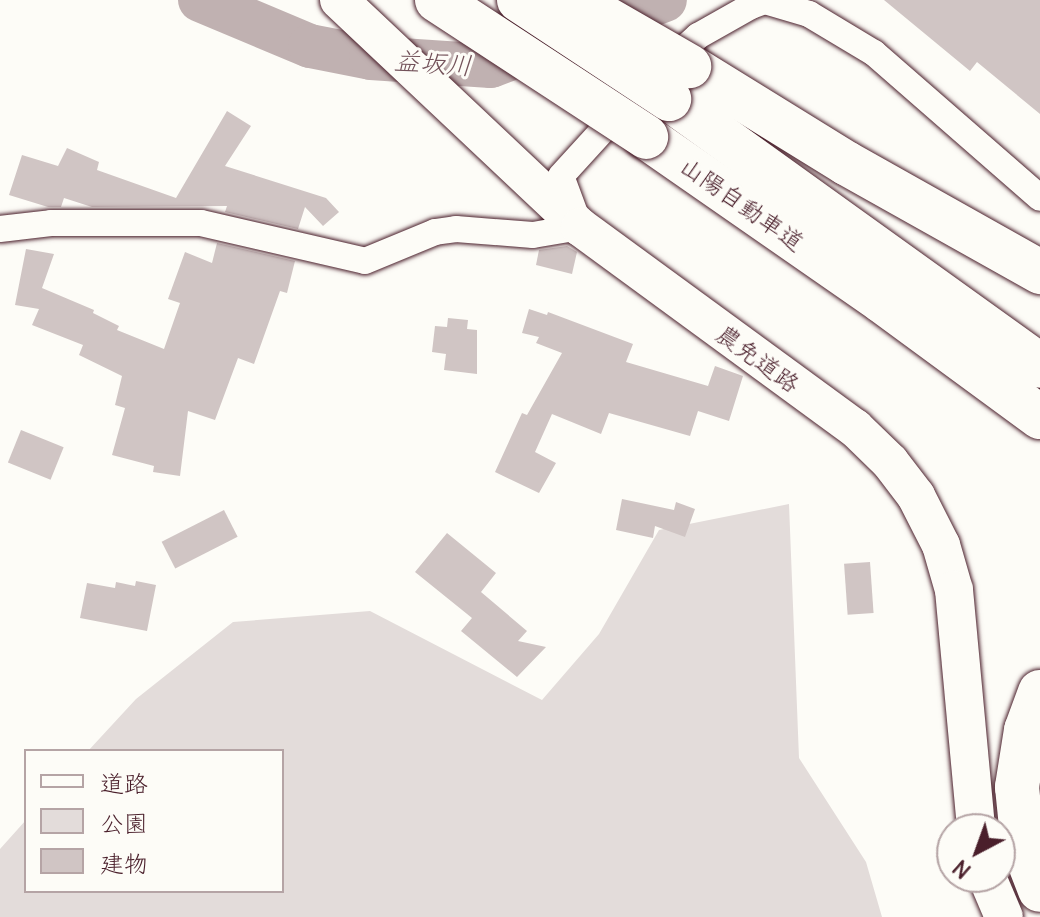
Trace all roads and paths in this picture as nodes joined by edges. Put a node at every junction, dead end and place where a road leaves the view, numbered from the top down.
1 (339, 0) edge
2 (437, 0) edge
3 (519, 0) edge
4 (574, 0) edge
5 (679, 83) junction
6 (1040, 198) edge
7 (580, 227) junction
8 (0, 229) edge
9 (1040, 272) edge
10 (1040, 366) edge
11 (1040, 417) edge
12 (1040, 692) edge
13 (975, 813) edge
14 (1040, 890) edge
15 (994, 893) edge
16 (1004, 917) edge

1 - 7 street, 農免道路
2 - 11 highway, 山陽自動車道, bridge
3 - 5 highway, 山陽自動車道, bridge
4 - 5 highway, bridge
5 - 9 highway
5 - 10 highway, 山陽自動車道
6 - 7 street
7 - 8 street
7 - 13 street, 農免道路
12 - 14 highway
15 - 16 street

